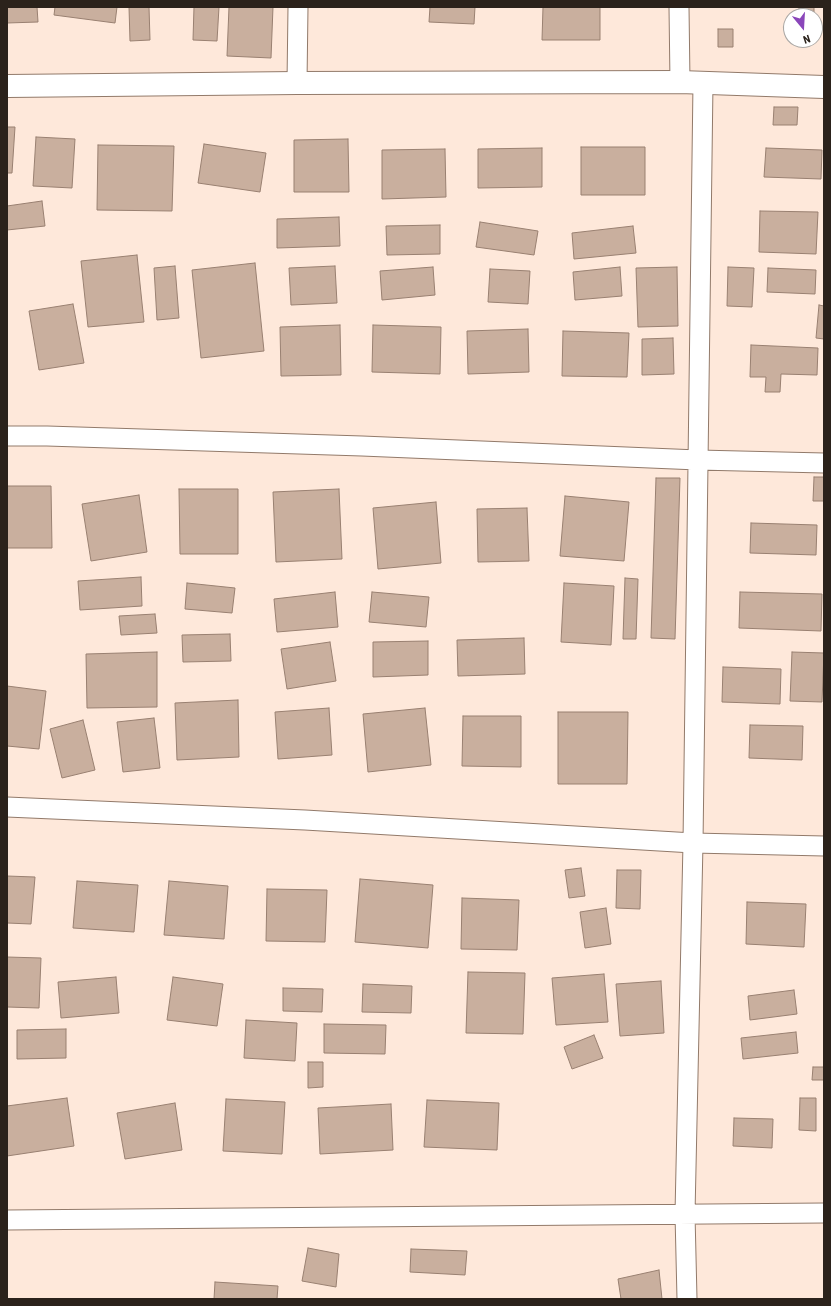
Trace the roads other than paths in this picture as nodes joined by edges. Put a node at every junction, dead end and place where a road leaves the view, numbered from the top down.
1 (298, 7) edge
2 (679, 7) edge
3 (680, 82) junction
4 (297, 83) junction
5 (703, 83) junction
6 (7, 86) edge
7 (824, 87) edge
8 (7, 436) edge
9 (698, 460) junction
10 (824, 462) edge
11 (7, 807) edge
12 (692, 843) junction
13 (824, 846) edge
14 (685, 1214) junction
15 (823, 1216) edge
16 (7, 1220) edge
17 (687, 1299) edge

1 - 4 street
2 - 3 street
3 - 4 street
3 - 5 street
4 - 6 street
5 - 7 street
5 - 9 street
8 - 9 street
9 - 10 street
9 - 12 street
11 - 12 street
12 - 13 street
12 - 14 street
14 - 15 street
14 - 16 street
14 - 17 street

